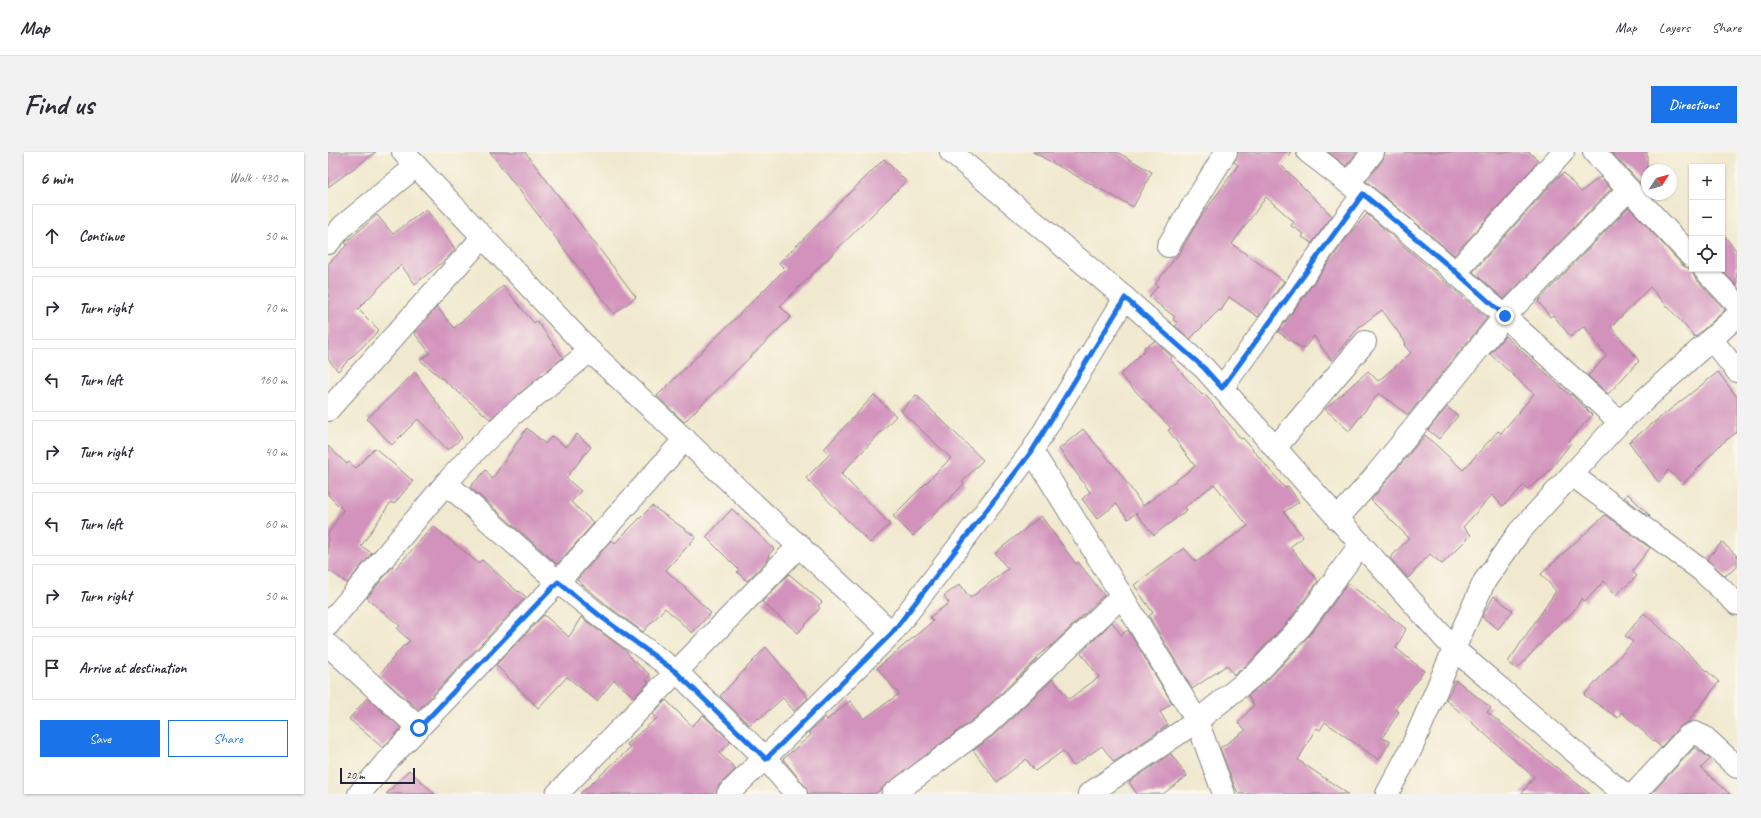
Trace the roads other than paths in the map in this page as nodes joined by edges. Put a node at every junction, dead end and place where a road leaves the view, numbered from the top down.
1 (951, 152) edge
2 (1226, 152) edge
3 (1308, 152) edge
4 (1374, 152) edge
5 (1563, 152) edge
6 (1594, 152) edge
7 (409, 159) edge
8 (1356, 189) junction
9 (1628, 190) junction
10 (482, 237) junction
11 (328, 243) edge
12 (1168, 246) dead end
13 (1689, 254) edge
14 (1456, 272) junction
15 (1707, 272) edge
16 (1125, 298) junction
17 (1737, 304) edge
18 (1505, 316) junction
19 (1737, 316) edge
20 (1711, 339) junction
21 (1365, 342) dead end
22 (590, 351) junction
23 (1737, 371) edge
24 (1222, 388) junction
25 (328, 410) edge
26 (1620, 422) junction
27 (685, 439) junction
28 (1274, 448) junction
29 (1032, 451) junction
30 (1572, 474) junction
31 (446, 483) junction
32 (1337, 519) junction
33 (800, 545) junction
34 (1360, 545) junction
35 (558, 582) junction
36 (1122, 596) junction
37 (1737, 604) edge
38 (328, 625) edge
39 (892, 633) junction
40 (328, 645) edge
41 (1454, 649) junction
42 (676, 672) junction
43 (1197, 721) junction
44 (419, 728) junction
45 (766, 759) junction
46 (1737, 767) edge
47 (359, 794) edge
48 (557, 794) edge
49 (728, 794) edge
50 (796, 794) edge
51 (893, 794) edge
52 (1089, 794) edge
53 (1224, 794) edge
54 (1388, 794) edge
55 (1624, 794) edge
56 (1634, 794) edge

1 - 16 street
2 - 12 street
3 - 8 street
4 - 8 street
5 - 14 street
6 - 9 street
7 - 10 street
7 - 11 street
8 - 14 street
8 - 24 street
9 - 13 street
9 - 18 street
10 - 22 street
10 - 25 street
14 - 18 street
15 - 17 street
16 - 24 street
16 - 29 street
18 - 26 street
18 - 32 street
19 - 20 street
20 - 23 street
20 - 26 street
21 - 28 street
22 - 27 street
22 - 31 street
24 - 28 street
26 - 30 street
27 - 33 street
27 - 35 street
28 - 32 street
29 - 36 street
29 - 39 street
30 - 37 street
30 - 41 street
31 - 35 street
31 - 38 street
32 - 34 street
33 - 39 street
33 - 42 street
34 - 41 street
34 - 43 street
35 - 42 street
35 - 44 street
36 - 43 street
36 - 51 street
39 - 45 street
40 - 44 street
41 - 54 street
41 - 55 street
42 - 45 street
42 - 48 street
43 - 52 street
43 - 53 street
44 - 47 street
45 - 49 street
45 - 50 street
46 - 56 street

